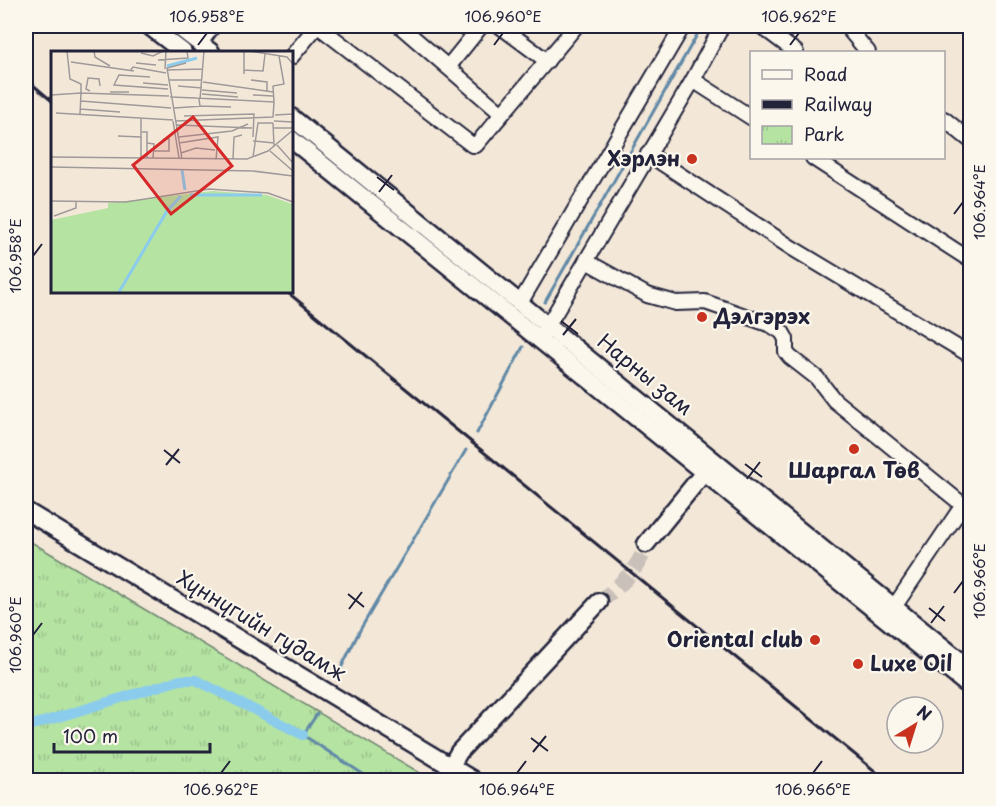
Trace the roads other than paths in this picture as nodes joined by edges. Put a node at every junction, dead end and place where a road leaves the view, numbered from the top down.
1 (149, 26) edge
2 (177, 26) edge
3 (213, 26) edge
4 (317, 26) edge
5 (400, 26) edge
6 (481, 26) edge
7 (500, 26) edge
8 (576, 26) edge
9 (683, 26) edge
10 (722, 26) edge
11 (761, 26) edge
12 (846, 26) edge
13 (205, 48) edge
14 (182, 51) edge
15 (795, 51) edge
16 (867, 51) edge
17 (292, 56) edge
18 (547, 61) junction
19 (448, 67) junction
20 (693, 80) junction
21 (502, 114) junction
22 (750, 117) edge
23 (292, 118) edge
24 (945, 120) edge
25 (292, 140) edge
26 (970, 140) edge
27 (648, 154) junction
28 (815, 159) edge
29 (970, 260) edge
30 (586, 261) junction
31 (520, 303) junction
32 (544, 332) junction
33 (970, 355) edge
34 (709, 466) junction
35 (963, 505) junction
36 (26, 511) edge
37 (970, 518) edge
38 (646, 544) tunnel mouth
39 (599, 602) tunnel mouth
40 (890, 613) junction
41 (970, 669) edge
42 (970, 687) edge
43 (451, 766) junction
44 (473, 780) edge

1 - 14 main road
2 - 13 main road
3 - 13 street
4 - 17 street
4 - 21 street
5 - 19 street
6 - 19 street
7 - 18 street
8 - 18 street
9 - 31 street
10 - 20 street
11 - 15 street
12 - 16 street
18 - 21 street
19 - 21 street
20 - 22 street
20 - 27 street
23 - 31 main road, Нарны зам
24 - 26 street
25 - 32 main road, Нарны зам
27 - 30 street
27 - 33 street
28 - 29 street
30 - 32 street
30 - 35 street
31 - 32 main road, Нарны зам
32 - 34 main road, Нарны зам
34 - 38 main road
34 - 40 main road, Нарны зам
35 - 37 street
35 - 40 street
36 - 43 main road, Хүннүгийн гудамж
39 - 43 main road
40 - 41 main road, Нарны зам
40 - 42 main road, Нарны зам
43 - 44 main road, Хүннүгийн гудамж

